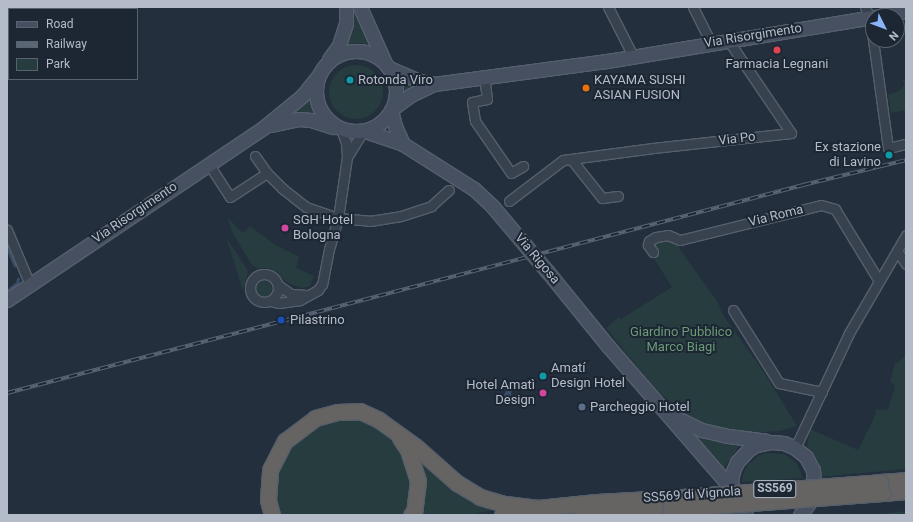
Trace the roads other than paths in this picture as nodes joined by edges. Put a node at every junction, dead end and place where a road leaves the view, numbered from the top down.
1 (346, 7) edge
2 (360, 7) edge
3 (608, 7) edge
4 (693, 7) edge
5 (865, 16) edge
6 (728, 40) junction
7 (711, 43) junction
8 (874, 48) edge
9 (633, 56) junction
10 (326, 64) junction
11 (387, 65) junction
12 (318, 76) junction
13 (484, 77) junction
14 (434, 84) junction
15 (392, 109) junction
16 (263, 128) junction
17 (340, 129) junction
18 (364, 131) junction
19 (403, 144) junction
20 (906, 144) edge
21 (255, 156) dead end
22 (347, 157) junction
23 (571, 159) junction
24 (208, 163) junction
25 (523, 166) dead end
26 (267, 173) junction
27 (449, 190) dead end
28 (618, 196) dead end
29 (509, 201) dead end
30 (338, 218) junction
31 (7, 230) edge
32 (906, 236) edge
33 (900, 248) edge
34 (653, 252) dead end
35 (906, 264) edge
36 (879, 281) junction
37 (30, 285) junction
38 (278, 285) junction
39 (313, 294) junction
40 (7, 300) edge
41 (270, 301) junction
42 (732, 310) dead end
43 (822, 392) junction
44 (651, 397) junction
45 (396, 432) junction
46 (771, 442) junction
47 (795, 448) junction
48 (906, 480) edge
49 (881, 488) junction
50 (732, 490) junction
51 (906, 491) edge
52 (670, 503) junction
53 (538, 508) junction
54 (272, 515) edge
55 (411, 515) edge
56 (502, 515) edge
57 (581, 515) edge
58 (746, 515) edge
59 (800, 515) edge

1 - 10 main road
2 - 11 main road
3 - 9 street
4 - 7 street
5 - 6 main road, Via Risorgimento
6 - 7 main road, Via Risorgimento
6 - 23 street, Via Po
7 - 9 main road, Via Risorgimento
8 - 20 street
9 - 13 main road, Via Risorgimento
10 - 11 main road
10 - 12 main road
11 - 14 main road, Via Risorgimento
11 - 15 main road
12 - 16 main road, Via Risorgimento
12 - 17 main road
13 - 14 main road, Via Risorgimento
13 - 25 street
14 - 15 main road, Via Risorgimento
15 - 18 main road
15 - 19 main road
16 - 17 main road, Via Risorgimento
16 - 24 main road, Via Risorgimento
17 - 18 main road
17 - 22 street
18 - 19 main road, Via Rigosa
18 - 22 street
19 - 44 main road, Via Rigosa, bridge
21 - 26 street
22 - 30 street
23 - 28 street
23 - 29 street, Via Po
24 - 26 street
24 - 37 main road, Via Risorgimento
26 - 30 street
27 - 30 street
30 - 39 street
31 - 37 street
32 - 33 street
33 - 35 street
33 - 36 street
34 - 36 street, Via Roma
36 - 43 street
37 - 40 main road, Via Risorgimento
38 - 39 street
38 - 41 street
38 - 41 street
39 - 41 street
42 - 43 street
43 - 47 street
44 - 46 main road, Via Rigosa
44 - 50 main road, Via Rigosa
45 - 53 highway
45 - 54 highway
45 - 55 highway
46 - 47 main road
46 - 50 main road
47 - 59 main road
48 - 49 highway, SS569 di Vignola / SS569
49 - 51 highway, SS569 di Vignola / SS569
49 - 52 highway, SS569 di Vignola / SS569, bridge
50 - 58 main road
52 - 53 highway, SS569 di Vignola / SS569
52 - 57 highway, SS569 di Vignola / SS569
53 - 56 highway, SS569 di Vignola / SS569

